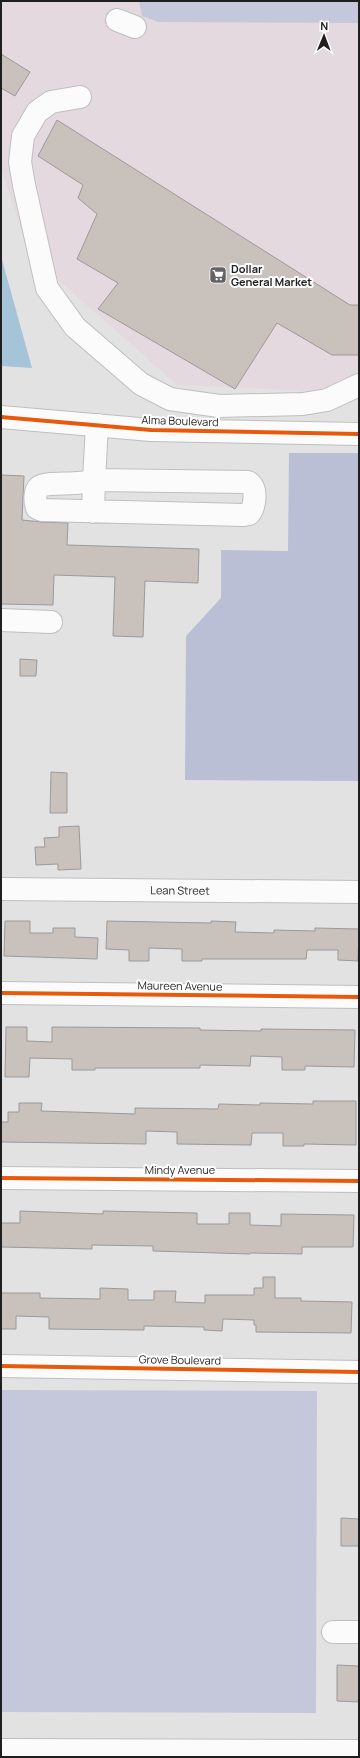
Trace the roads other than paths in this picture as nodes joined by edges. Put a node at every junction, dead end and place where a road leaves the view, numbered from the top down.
1 (80, 97) dead end
2 (359, 385) edge
3 (1, 417) edge
4 (97, 425) junction
5 (359, 434) edge
6 (94, 480) junction
7 (93, 512) junction
8 (1, 620) edge
9 (51, 622) dead end
10 (1, 889) edge
11 (359, 892) edge
12 (1, 993) edge
13 (359, 997) edge
14 (1, 1178) edge
15 (359, 1180) edge
16 (1, 1366) edge
17 (359, 1372) edge
18 (333, 1632) dead end
19 (359, 1632) edge
20 (1, 1750) edge
21 (359, 1751) edge

1 - 2 street
3 - 4 street, Alma Boulevard
4 - 5 street, Alma Boulevard
4 - 6 street
6 - 7 street
6 - 7 street
6 - 7 street
8 - 9 street
10 - 11 street, Lean Street
12 - 13 street, Maureen Avenue
14 - 15 street, Mindy Avenue
16 - 17 street, Grove Boulevard
18 - 19 street
20 - 21 street

